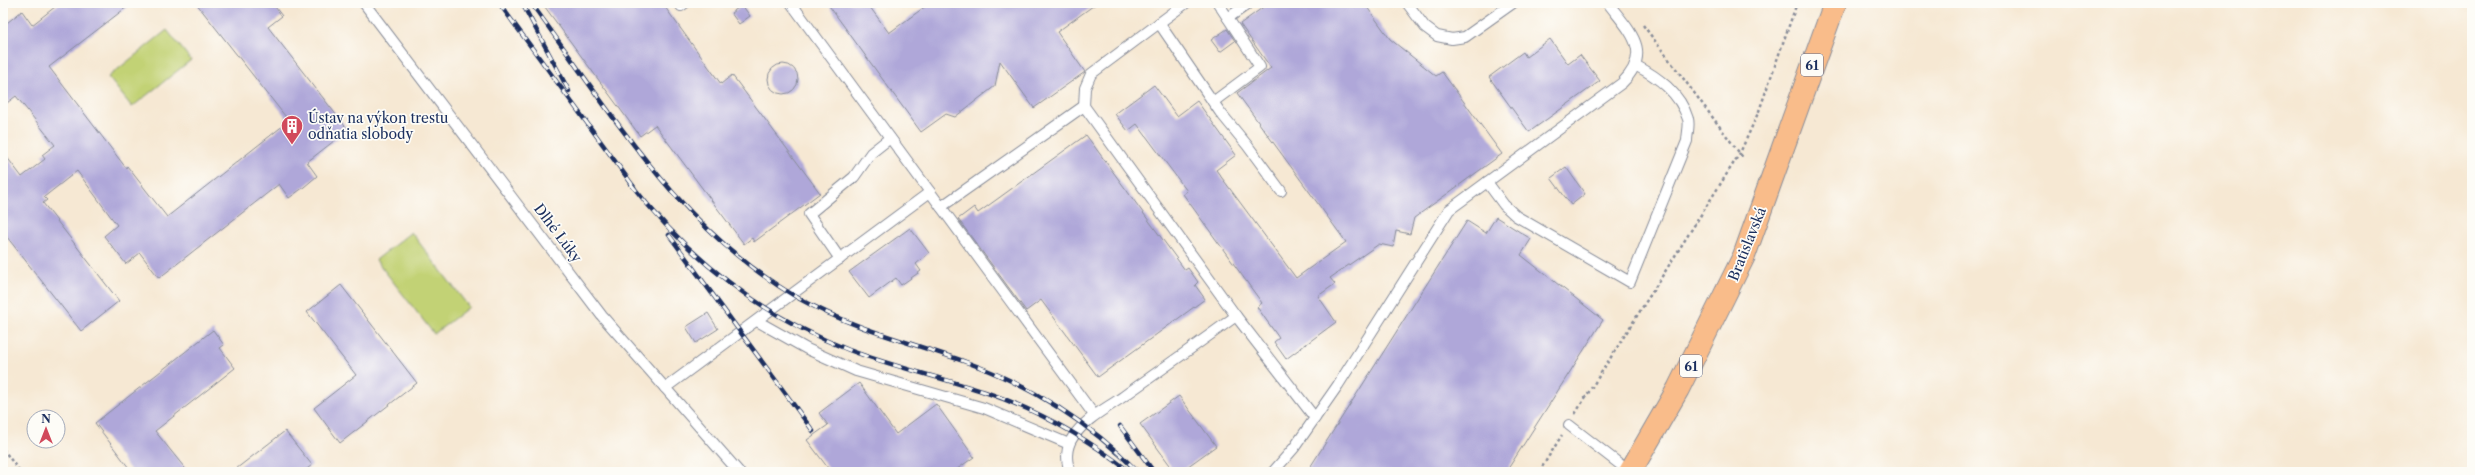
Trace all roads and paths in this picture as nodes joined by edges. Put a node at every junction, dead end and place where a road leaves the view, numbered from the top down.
1 (364, 3) edge
2 (679, 3) edge
3 (685, 3) edge
4 (790, 3) edge
5 (1186, 3) edge
6 (1218, 3) edge
7 (1249, 3) edge
8 (1407, 3) edge
9 (1513, 3) edge
10 (1608, 3) edge
11 (1797, 3) edge
12 (1835, 3) edge
13 (1228, 18) junction
14 (1641, 22) dead end
15 (1159, 23) junction
16 (1635, 65) junction
17 (1213, 102) junction
18 (1084, 106) junction
19 (890, 138) junction
20 (1740, 153) junction
21 (1744, 159) dead end
22 (1487, 182) junction
23 (1281, 191) dead end
24 (930, 192) junction
25 (941, 207) junction
26 (840, 259) junction
27 (1236, 316) junction
28 (756, 321) junction
29 (666, 388) junction
30 (1094, 415) junction
31 (1315, 418) junction
32 (1569, 424) junction
33 (1069, 444) junction
34 (3, 449) edge
35 (20, 472) edge
36 (739, 472) edge
37 (1071, 472) edge
38 (1273, 472) edge
39 (1538, 472) edge
40 (1630, 472) edge

1 - 29 lane, Dlhé Lúky
2 - 3 lane
4 - 19 lane
5 - 15 lane
6 - 13 lane
7 - 13 lane
8 - 9 lane
10 - 16 lane
11 - 20 path
12 - 40 main road, Bratislavská / 61
13 - 17 lane
14 - 20 path
15 - 17 lane
15 - 18 lane
16 - 22 lane
16 - 22 lane
17 - 23 lane
18 - 25 lane
18 - 27 lane
19 - 24 lane
19 - 26 lane
20 - 21 path
20 - 32 path
22 - 31 lane
24 - 25 lane
24 - 26 lane
25 - 30 lane
26 - 28 lane
27 - 30 lane
27 - 31 lane
28 - 29 lane
28 - 33 lane
29 - 36 lane, Dlhé Lúky
30 - 33 lane
31 - 38 lane
32 - 39 path
32 - 40 lane
33 - 37 lane
34 - 35 path

